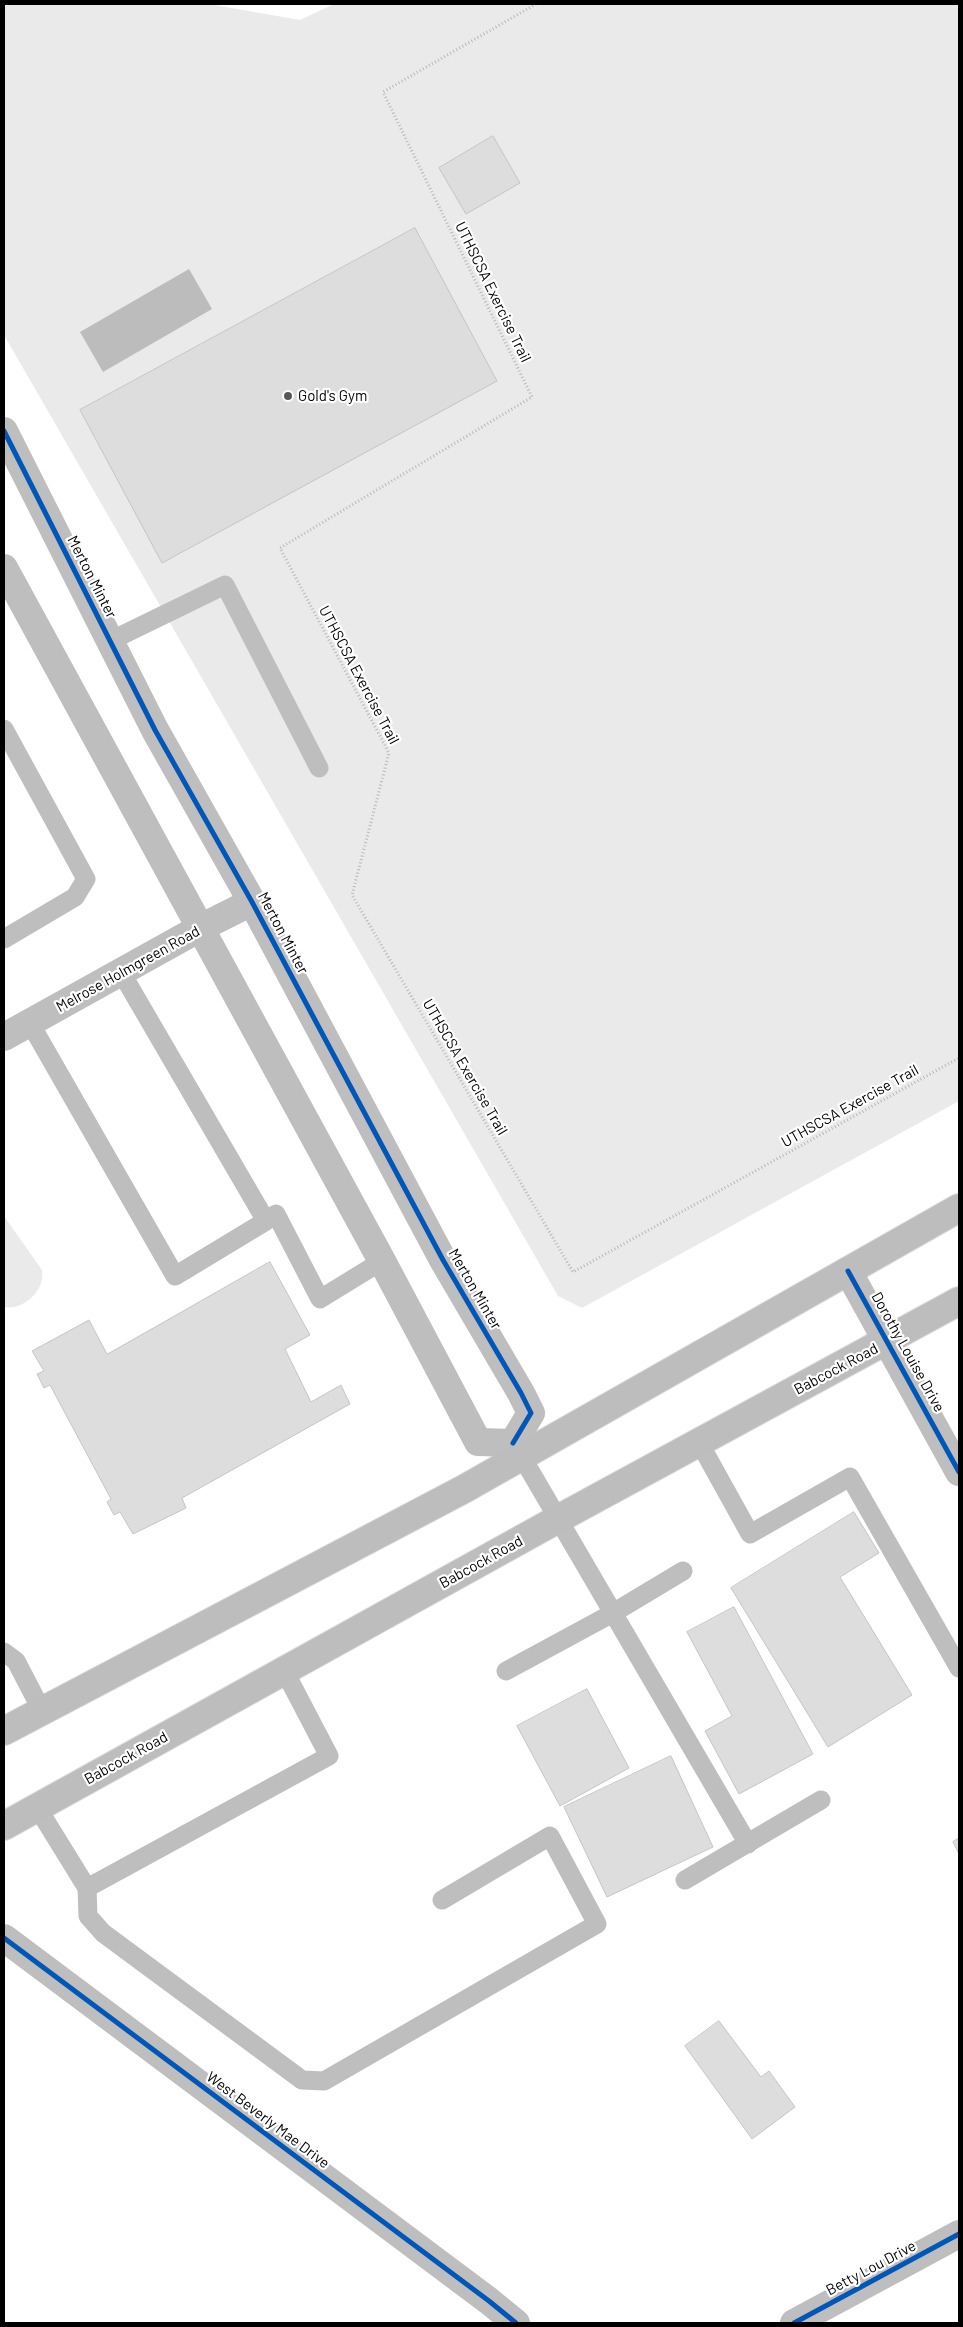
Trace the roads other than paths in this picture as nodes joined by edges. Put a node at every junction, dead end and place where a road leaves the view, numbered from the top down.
1 (4, 431) edge
2 (4, 568) edge
3 (110, 641) junction
4 (4, 729) edge
5 (319, 768) dead end
6 (252, 902) junction
7 (200, 928) junction
8 (4, 939) edge
9 (121, 972) junction
10 (30, 1023) junction
11 (4, 1037) edge
12 (959, 1208) edge
13 (266, 1221) junction
14 (382, 1261) junction
15 (848, 1271) junction
16 (959, 1301) edge
17 (888, 1341) junction
18 (700, 1442) junction
19 (518, 1450) junction
20 (959, 1471) edge
21 (558, 1518) junction
22 (683, 1571) dead end
23 (613, 1613) junction
24 (4, 1652) edge
25 (959, 1668) edge
26 (284, 1670) junction
27 (506, 1671) dead end
28 (42, 1711) junction
29 (4, 1731) edge
30 (821, 1800) dead end
31 (37, 1807) junction
32 (4, 1826) edge
33 (748, 1844) junction
34 (685, 1880) dead end
35 (87, 1888) junction
36 (442, 1900) dead end
37 (4, 1938) edge
38 (959, 2234) edge
39 (516, 2323) edge
40 (794, 2323) edge

1 - 3 street, Merton Minter
2 - 7 street
3 - 5 lane
3 - 6 street, Merton Minter
4 - 8 lane
6 - 7 street, Melrose Holmgreen Road
6 - 19 street, Merton Minter
7 - 9 street, Melrose Holmgreen Road
7 - 14 street
9 - 10 street, Melrose Holmgreen Road
9 - 13 lane
10 - 11 street, Melrose Holmgreen Road
10 - 13 lane
12 - 15 main road
13 - 14 lane
14 - 19 street
15 - 17 street, Dorothy Louise Drive
15 - 19 main road
16 - 17 main road, Babcock Road
17 - 18 main road, Babcock Road
17 - 20 street, Dorothy Louise Drive
18 - 21 main road, Babcock Road
18 - 25 lane
19 - 21 lane
19 - 28 main road
21 - 23 lane
21 - 26 main road, Babcock Road
22 - 23 lane
23 - 27 lane
23 - 33 lane
24 - 28 lane
26 - 31 main road, Babcock Road
26 - 35 lane
28 - 29 main road
30 - 33 lane
31 - 32 main road, Babcock Road
31 - 35 lane
33 - 34 lane
35 - 36 lane
37 - 39 street, West Beverly Mae Drive
38 - 40 street, Betty Lou Drive

